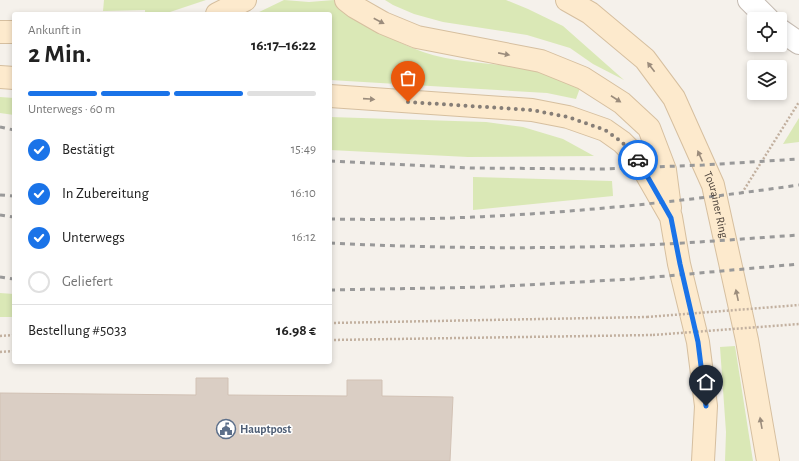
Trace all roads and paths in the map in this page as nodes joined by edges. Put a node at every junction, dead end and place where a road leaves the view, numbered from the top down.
1 (245, 0) edge
2 (346, 0) edge
3 (566, 0) edge
4 (749, 0) edge
5 (220, 12) edge
6 (761, 12) edge
7 (0, 32) edge
8 (12, 32) edge
9 (787, 35) edge
10 (799, 43) edge
11 (0, 78) edge
12 (12, 78) edge
13 (332, 96) edge
14 (799, 102) edge
15 (741, 195) dead end
16 (671, 218) junction
17 (799, 305) edge
18 (332, 323) edge
19 (799, 324) edge
20 (12, 335) edge
21 (0, 336) edge
22 (332, 340) edge
23 (12, 351) edge
24 (0, 352) edge
25 (703, 461) edge
26 (768, 461) edge

1 - 5 main road
2 -> 16 main road
26 -> 3 main road, Tourainer Ring
4 - 6 street
7 - 8 main road
9 - 10 street
11 - 12 main road
13 -> 16 main road
14 - 15 path
16 - 25 main road
17 - 18 path, bridge
19 - 22 path, bridge
20 - 21 path
23 - 24 path

